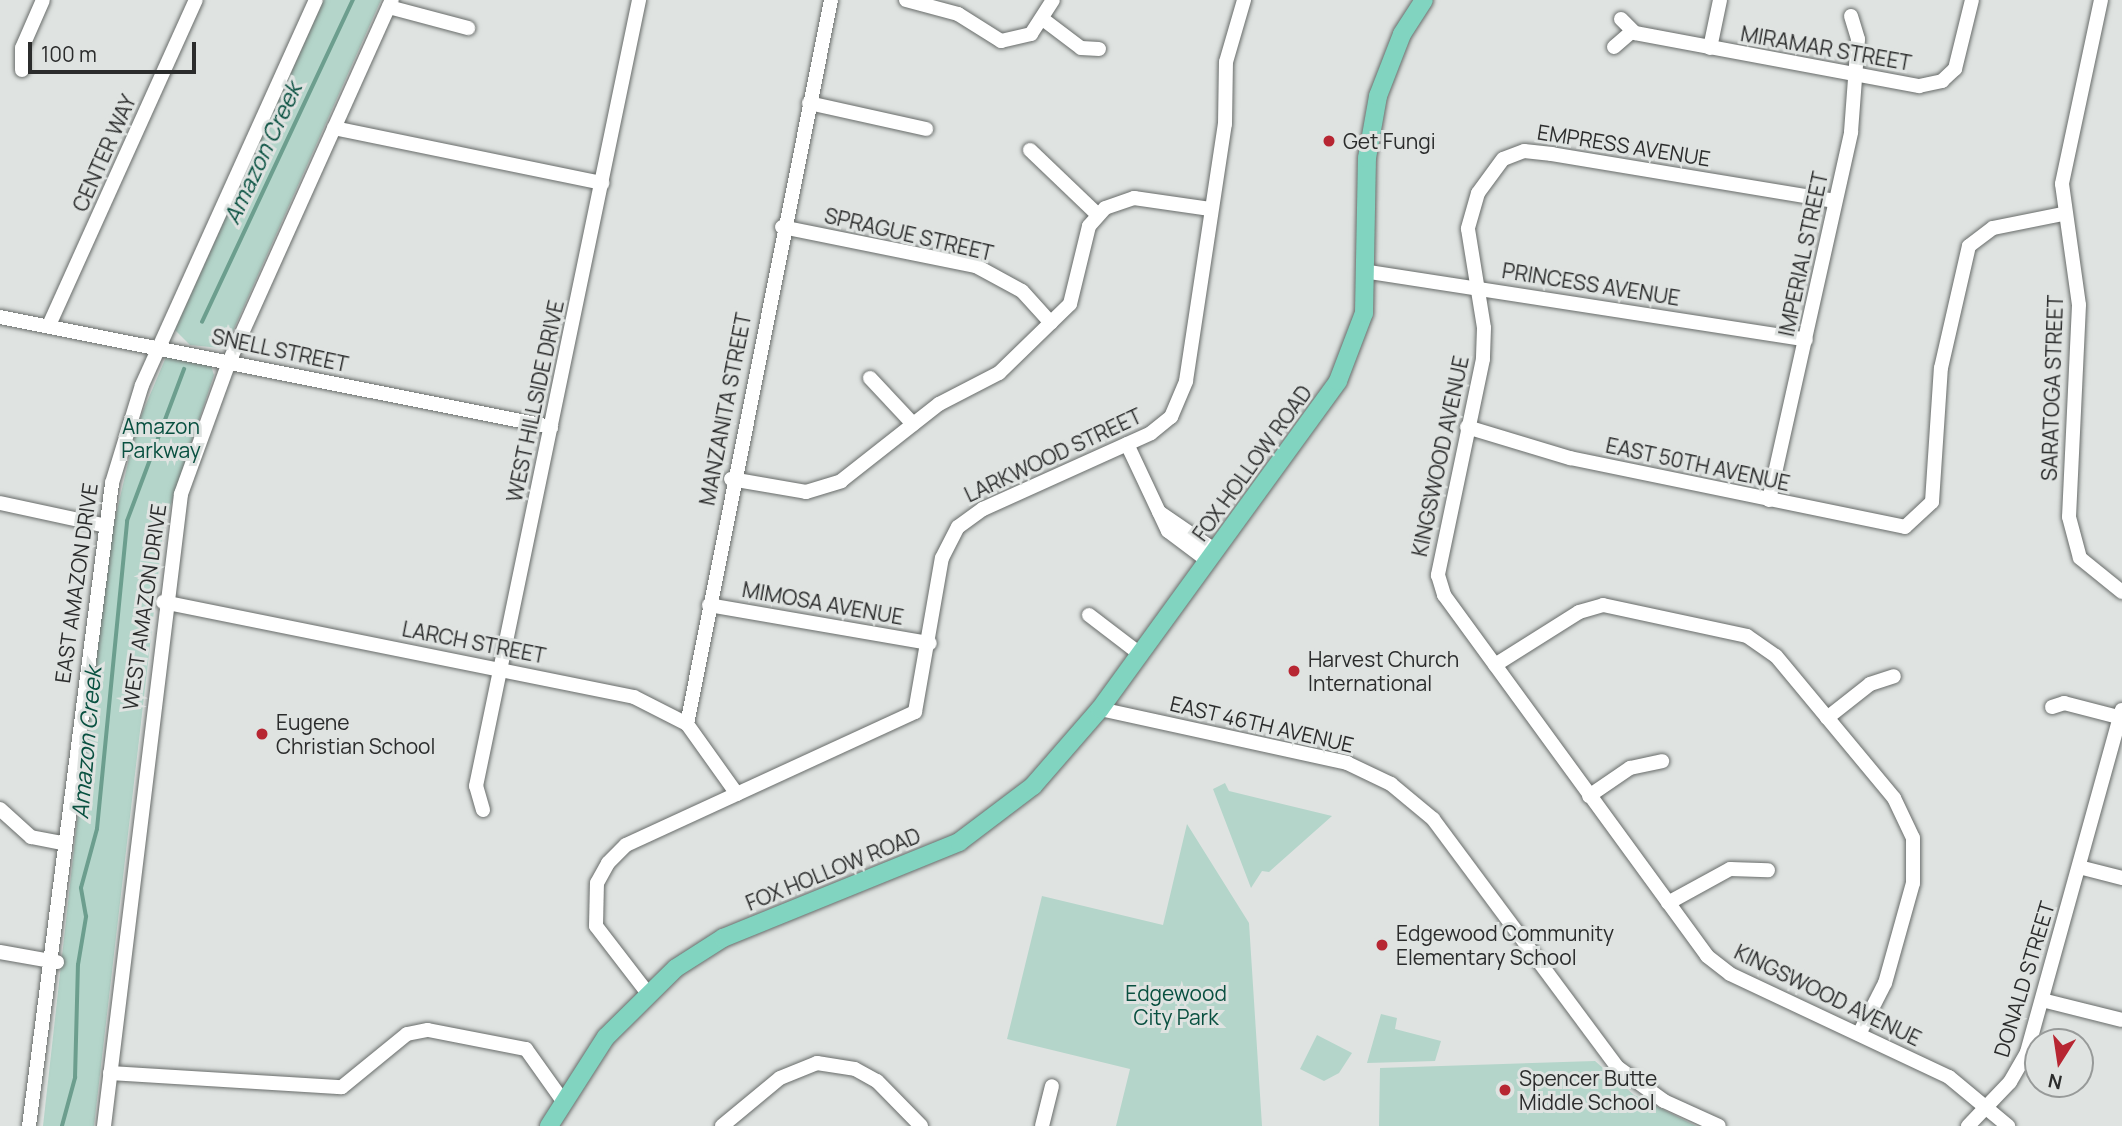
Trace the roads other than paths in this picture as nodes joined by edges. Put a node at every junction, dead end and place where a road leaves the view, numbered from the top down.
1 (43, 0) edge
2 (195, 0) edge
3 (316, 0) edge
4 (639, 0) edge
5 (831, 0) edge
6 (906, 0) edge
7 (1053, 0) edge
8 (1244, 0) edge
9 (1424, 0) edge
10 (1720, 0) edge
11 (1972, 0) edge
12 (2101, 0) edge
13 (391, 4) edge
14 (1852, 16) dead end
15 (1621, 19) dead end
16 (1044, 20) junction
17 (468, 28) dead end
18 (1631, 32) junction
19 (1614, 47) dead end
20 (1710, 48) junction
21 (1099, 49) dead end
22 (22, 70) dead end
23 (1853, 74) junction
24 (809, 103) junction
25 (334, 128) junction
26 (926, 129) dead end
27 (1030, 150) dead end
28 (602, 183) junction
29 (1835, 201) junction
30 (1210, 209) junction
31 (1097, 214) junction
32 (2063, 214) junction
33 (782, 227) junction
34 (1369, 272) junction
35 (1478, 288) junction
36 (0, 317) edge
37 (50, 323) junction
38 (1051, 323) junction
39 (1805, 340) junction
40 (159, 347) junction
41 (229, 362) junction
42 (870, 378) dead end
43 (913, 424) junction
44 (551, 427) junction
45 (1467, 427) junction
46 (1127, 444) junction
47 (732, 479) junction
48 (1769, 500) junction
49 (0, 503) edge
50 (102, 525) junction
51 (1212, 556) junction
52 (2122, 592) edge
53 (163, 602) junction
54 (709, 605) junction
55 (1089, 615) dead end
56 (930, 643) junction
57 (1139, 654) junction
58 (1495, 665) junction
59 (500, 668) junction
60 (1894, 676) dead end
61 (2052, 707) dead end
62 (1100, 709) junction
63 (2121, 715) edge
64 (1827, 718) junction
65 (687, 724) junction
66 (1661, 761) dead end
67 (737, 794) junction
68 (1589, 796) junction
69 (0, 808) edge
70 (483, 810) dead end
71 (61, 843) junction
72 (2079, 867) junction
73 (1768, 870) dead end
74 (2122, 878) edge
75 (1668, 902) junction
76 (0, 952) edge
77 (52, 962) junction
78 (646, 991) junction
79 (2042, 1000) junction
80 (2122, 1020) edge
81 (1859, 1034) junction
82 (110, 1073) junction
83 (1052, 1086) dead end
84 (563, 1101) junction
85 (1987, 1106) junction
86 (29, 1126) edge
87 (104, 1126) edge
88 (549, 1126) edge
89 (722, 1126) edge
90 (921, 1126) edge
91 (1042, 1126) edge
92 (1719, 1126) edge
93 (1968, 1126) edge
94 (2008, 1126) edge

1 - 22 street
2 - 37 street, CENTER WAY
3 - 40 street, EAST AMAZON DRIVE
4 - 28 street, WEST HILLSIDE DRIVE
5 - 24 street, MANZANITA STREET
6 - 16 street
7 - 16 street
8 - 30 street, LARKWOOD STREET
9 - 34 main road, FOX HOLLOW ROAD
10 - 20 street
11 - 23 street, MIRAMAR STREET
12 - 32 street, SARATOGA STREET
13 - 17 street, WEST AMAZON DRIVE
13 - 25 street, WEST AMAZON DRIVE
14 - 23 street, IMPERIAL STREET
15 - 18 street
16 - 21 street
18 - 19 street
18 - 20 street, MIRAMAR STREET
20 - 23 street, MIRAMAR STREET
23 - 29 street, IMPERIAL STREET
24 - 26 street
24 - 33 street, MANZANITA STREET
25 - 28 street
25 - 41 street, WEST AMAZON DRIVE
27 - 31 street
28 - 44 street, WEST HILLSIDE DRIVE
29 - 35 street, EMPRESS AVENUE
29 - 39 street, IMPERIAL STREET
30 - 31 street
30 - 46 street, LARKWOOD STREET
31 - 38 street
32 - 48 street, EAST 50TH AVENUE
32 - 52 street, SARATOGA STREET
33 - 38 street, SPRAGUE STREET
33 - 47 street, MANZANITA STREET
34 - 35 street, PRINCESS AVENUE
34 - 51 main road, FOX HOLLOW ROAD
35 - 39 street, PRINCESS AVENUE
35 - 45 street, KINGSWOOD AVENUE
36 - 37 street, SNELL STREET
37 - 40 street, SNELL STREET
38 - 43 street
39 - 48 street, IMPERIAL STREET
40 - 41 street, SNELL STREET
40 - 50 street, EAST AMAZON DRIVE
41 - 44 street, SNELL STREET
41 - 53 street, WEST AMAZON DRIVE
42 - 43 street
43 - 47 street
44 - 59 street, WEST HILLSIDE DRIVE
45 - 48 street, EAST 50TH AVENUE
45 - 58 street, KINGSWOOD AVENUE
46 - 51 street
46 - 56 street, LARKWOOD STREET
47 - 54 street, MANZANITA STREET
49 - 50 street
50 - 71 street, EAST AMAZON DRIVE
51 - 57 main road, FOX HOLLOW ROAD
53 - 59 street, LARCH STREET
53 - 82 street, WEST AMAZON DRIVE
54 - 56 street, MIMOSA AVENUE
54 - 65 street, MANZANITA STREET
55 - 57 street
56 - 67 street, LARKWOOD STREET
57 - 62 main road, FOX HOLLOW ROAD
58 - 64 street
58 - 68 street, KINGSWOOD AVENUE
59 - 65 street, LARCH STREET
59 - 70 street, WEST HILLSIDE DRIVE
60 - 64 street
61 - 63 street
62 - 78 main road, FOX HOLLOW ROAD
62 - 92 street, EAST 46TH AVENUE
63 - 72 street, DONALD STREET
64 - 81 street
65 - 67 street, LARCH STREET
66 - 68 street
67 - 78 street, LARKWOOD STREET
68 - 75 street, KINGSWOOD AVENUE
69 - 71 street
71 - 77 street, EAST AMAZON DRIVE
72 - 74 street
72 - 79 street, DONALD STREET
73 - 75 street
75 - 81 street, KINGSWOOD AVENUE
76 - 77 street
77 - 86 street, EAST AMAZON DRIVE
78 - 84 main road, FOX HOLLOW ROAD
79 - 80 street
79 - 85 street, DONALD STREET
81 - 85 street, KINGSWOOD AVENUE
82 - 84 street
82 - 87 street, WEST AMAZON DRIVE
83 - 91 street
84 - 88 main road, FOX HOLLOW ROAD
85 - 93 street, DONALD STREET
85 - 94 street, KINGSWOOD AVENUE
89 - 90 street

